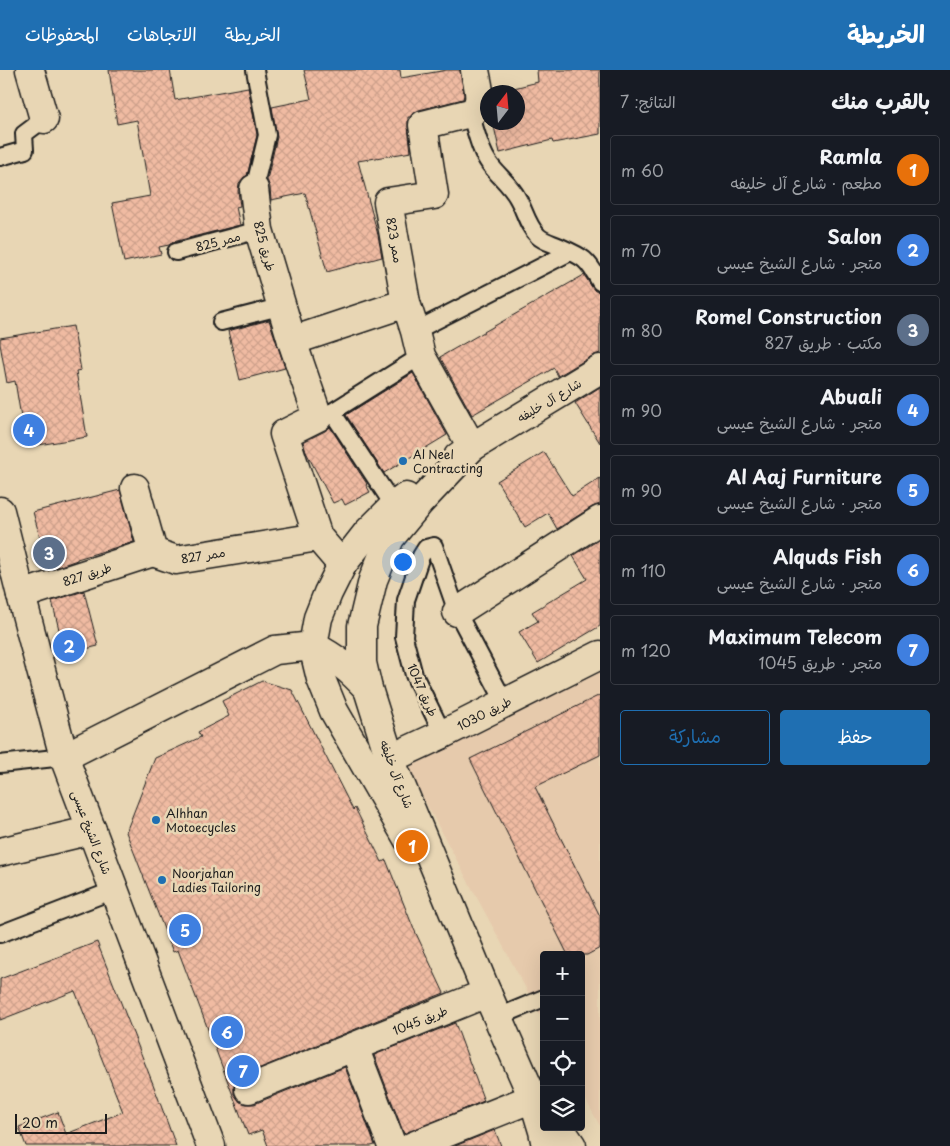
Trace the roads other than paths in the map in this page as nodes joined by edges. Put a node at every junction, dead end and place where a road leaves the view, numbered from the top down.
1 (30, 70) edge
2 (255, 70) edge
3 (474, 70) edge
4 (470, 113) junction
5 (44, 119) joint
6 (0, 157) edge
7 (254, 189) joint
8 (259, 230) junction
9 (176, 252) dead end
10 (570, 252) junction
11 (600, 282) edge
12 (406, 303) junction
13 (282, 306) junction
14 (221, 322) dead end
15 (415, 330) junction
16 (292, 340) junction
17 (421, 356) junction
18 (600, 369) edge
19 (325, 414) junction
20 (472, 447) junction
21 (135, 488) dead end
22 (394, 506) junction
23 (600, 520) edge
24 (1, 521) edge
25 (318, 536) junction
26 (153, 552) junction
27 (342, 565) junction
28 (21, 595) junction
29 (457, 612) junction
30 (313, 646) junction
31 (600, 655) edge
32 (368, 689) junction
33 (505, 703) junction
34 (443, 734) junction
35 (64, 757) junction
36 (0, 764) edge
37 (379, 764) junction
38 (92, 830) junction
39 (0, 852) edge
40 (114, 890) junction
41 (0, 934) edge
42 (540, 999) edge
43 (492, 1005) junction
44 (354, 1047) junction
45 (249, 1089) dead end
46 (538, 1104) edge
47 (562, 1131) edge
48 (211, 1146) edge
49 (392, 1146) edge
50 (413, 1146) edge
51 (546, 1146) edge
52 (572, 1146) edge

1 - 5 street
2 - 7 lane, طريق 825
3 - 4 street
4 - 10 lane
4 - 12 street, ممر 823
5 - 6 lane
7 - 8 street, طريق 825
8 - 9 lane, ممر 825
8 - 13 street, طريق 825
10 - 11 lane
10 - 15 lane
12 - 15 street, ممر 823
12 - 16 street
13 - 14 lane
13 - 16 street, طريق 825
15 - 17 street, ممر 823
16 - 19 street, طريق 825
17 - 19 lane
17 - 20 street, ممر 823
18 - 20 street, شارع آل خليفه
19 - 22 lane, طريق 825
19 - 25 street
20 - 22 street, شارع آل خليفه
20 - 32 street, شارع آل خليفه
21 - 26 street
22 - 27 street, شارع آل خليفه
23 - 29 street
24 - 28 street, شارع الشيخ عيسى
25 - 26 street, ممر 827
25 - 27 street
26 - 28 street, طريق 827
27 - 30 street, شارع آل خليفه
28 - 35 street, شارع الشيخ عيسى
29 - 33 lane, طريق 1047
29 - 34 lane, طريق 1047
30 - 32 street
30 - 35 street
30 - 37 street, شارع آل خليفه
31 - 33 street, طريق 1030
32 - 37 street, شارع آل خليفه
33 - 34 street, طريق 1030
34 - 37 street, طريق 1030
35 - 36 lane
35 - 38 street, شارع الشيخ عيسى
37 - 43 street, شارع آل خليفه
38 - 39 street
38 - 40 street, شارع الشيخ عيسى
40 - 41 lane
40 - 48 street, شارع الشيخ عيسى
42 - 43 lane
43 - 44 street, طريق 1045
43 - 46 street
44 - 45 street, طريق 1045
44 - 49 street
46 - 50 street
46 - 51 street
47 - 52 street

